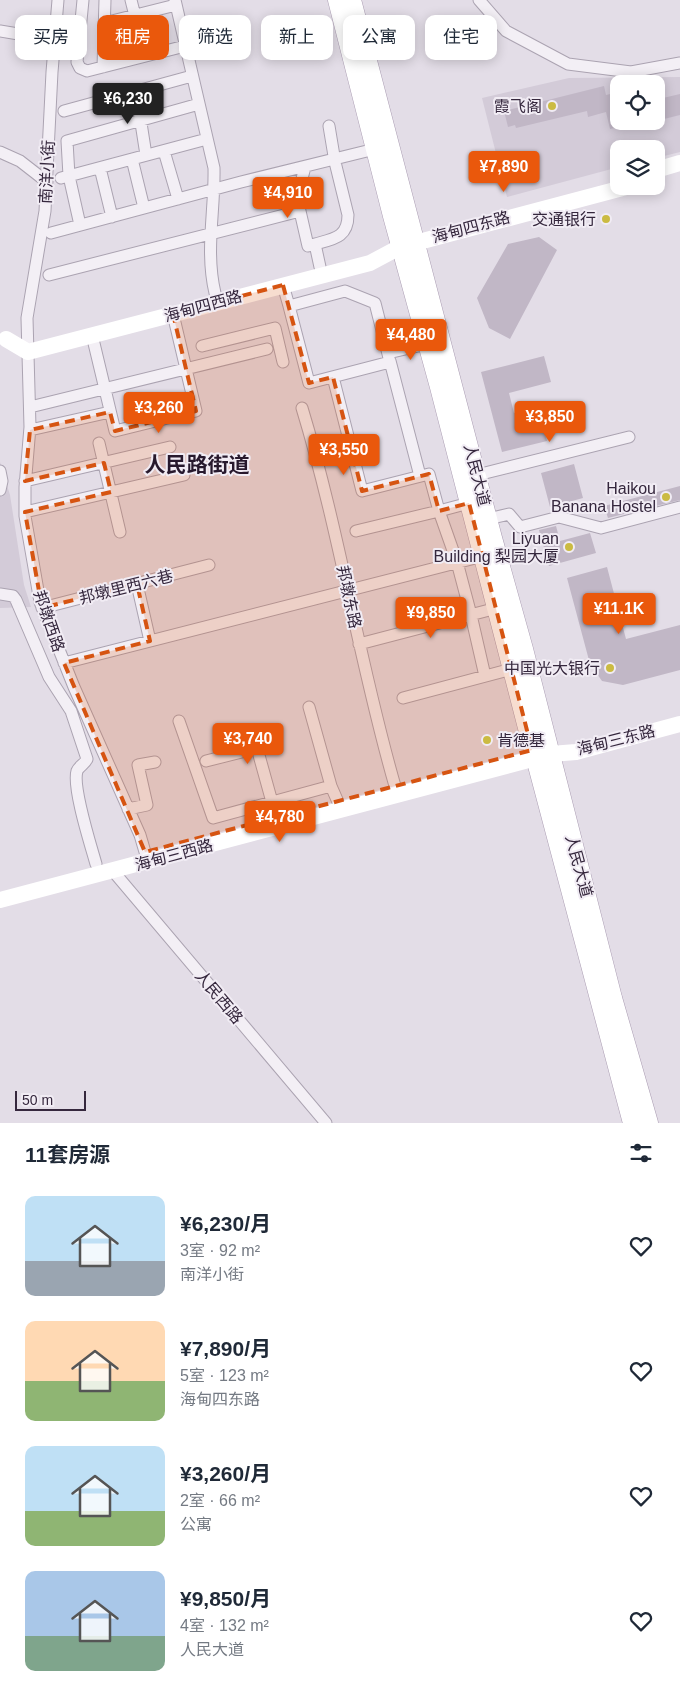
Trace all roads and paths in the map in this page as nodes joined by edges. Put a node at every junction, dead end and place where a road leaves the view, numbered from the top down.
1 (58, 0) edge
2 (83, 0) edge
3 (105, 0) edge
4 (131, 0) edge
5 (338, 0) edge
6 (352, 0) edge
7 (479, 0) edge
8 (176, 3) edge
9 (56, 15) edge
10 (104, 15) edge
11 (135, 15) edge
12 (138, 15) edge
13 (179, 17) edge
14 (0, 31) edge
15 (15, 34) edge
16 (53, 60) edge
17 (103, 60) edge
18 (130, 60) edge
19 (188, 60) edge
20 (680, 63) edge
21 (103, 67) junction
22 (192, 76) junction
23 (136, 91) junction
24 (199, 104) junction
25 (64, 111) dead end
26 (141, 120) junction
27 (329, 126) dead end
28 (207, 139) junction
29 (375, 149) junction
30 (164, 151) junction
31 (0, 152) edge
32 (146, 155) junction
33 (132, 159) junction
34 (334, 159) junction
35 (680, 163) edge
36 (305, 166) junction
37 (665, 167) edge
38 (100, 168) junction
39 (680, 174) edge
40 (65, 177) junction
41 (665, 178) edge
42 (46, 182) junction
43 (610, 182) edge
44 (214, 189) junction
45 (610, 191) edge
46 (178, 199) junction
47 (144, 208) junction
48 (300, 211) junction
49 (112, 217) junction
50 (80, 225) junction
51 (51, 233) dead end
52 (210, 234) junction
53 (407, 240) junction
54 (315, 244) junction
55 (320, 267) junction
56 (50, 276) dead end
57 (283, 284) junction
58 (215, 293) junction
59 (289, 306) junction
60 (174, 314) junction
61 (257, 332) junction
62 (92, 335) junction
63 (3, 338) edge
64 (427, 344) junction
65 (202, 346) dead end
66 (28, 348) junction
67 (389, 357) junction
68 (283, 362) dead end
69 (187, 369) junction
70 (333, 377) junction
71 (105, 389) junction
72 (30, 407) junction
73 (302, 408) dead end
74 (110, 412) junction
75 (30, 430) junction
76 (629, 437) dead end
77 (99, 442) dead end
78 (170, 447) dead end
79 (104, 463) junction
80 (0, 474) edge
81 (184, 475) dead end
82 (477, 475) junction
83 (420, 476) junction
84 (26, 481) junction
85 (0, 490) edge
86 (111, 492) junction
87 (469, 503) junction
88 (680, 507) edge
89 (439, 511) junction
90 (25, 512) junction
91 (488, 519) junction
92 (356, 531) dead end
93 (120, 532) dead end
94 (483, 556) junction
95 (457, 562) junction
96 (209, 565) dead end
97 (137, 584) junction
98 (347, 591) junction
99 (0, 594) edge
100 (42, 608) junction
101 (497, 608) junction
102 (471, 615) junction
103 (150, 641) junction
104 (359, 644) junction
105 (64, 663) junction
106 (512, 669) junction
107 (485, 676) junction
108 (403, 698) dead end
109 (309, 707) dead end
110 (680, 713) edge
111 (179, 721) dead end
112 (680, 724) edge
113 (542, 752) junction
114 (206, 761) dead end
115 (155, 762) dead end
116 (331, 786) junction
117 (395, 786) junction
118 (272, 802) junction
119 (338, 802) junction
120 (128, 809) junction
121 (145, 852) junction
122 (96, 864) junction
123 (113, 871) junction
124 (0, 890) edge
125 (0, 900) edge
126 (326, 1123) edge
127 (632, 1123) edge
128 (649, 1123) edge

1 - 9 street, 南洋小街
2 - 21 street
3 - 10 street
4 - 11 street
5 - 29 main road, 人民大道
6 - 53 main road, 人民大道
7 - 20 street
8 - 12 street
8 - 13 street
14 - 15 street
16 - 42 street, 南洋小街
17 - 21 street
18 - 21 street
19 - 22 street
22 - 23 street
22 - 24 street
23 - 25 street
23 - 26 street
24 - 26 street
24 - 28 street
26 - 32 street
26 - 40 street
27 - 34 street
28 - 30 street
28 - 44 street
29 - 34 street
29 - 53 main road, 人民大道
30 - 32 street
30 - 46 street
31 - 42 street
32 - 33 street
33 - 38 street
33 - 47 street
34 - 36 street
34 - 54 street
35 - 37 main road
36 - 44 street
36 - 48 street
38 - 40 street
38 - 49 street
39 - 41 main road
40 - 50 street
42 - 66 street, 南洋小街
43 - 53 main road, 海甸四东路
44 - 46 street
44 - 52 street
45 - 53 main road, 海甸四东路
46 - 47 street
47 - 49 street
48 - 52 street
48 - 54 street
49 - 50 street
50 - 51 street
52 - 56 street
52 - 58 street
53 - 55 main road, 海甸四西路
53 - 57 main road, 海甸四西路
53 - 64 main road, 人民大道
53 - 82 main road, 人民大道
54 - 55 street
55 - 58 main road, 海甸四西路
57 - 59 street
57 - 60 main road, 海甸四西路
58 - 66 main road, 海甸四西路
59 - 67 street
59 - 70 street
60 - 62 main road, 海甸四西路
60 - 69 street
61 - 65 street
61 - 68 street
61 - 69 street
62 - 66 main road, 海甸四西路
62 - 71 street
63 - 66 main road
64 - 67 street
64 - 87 main road, 人民大道
66 - 72 street, 邦墩西路
67 - 70 street
67 - 83 street
69 - 71 street
69 - 74 street
70 - 83 street
71 - 72 street
71 - 74 street
72 - 75 street, 邦墩西路
73 - 98 street, 邦墩东路
74 - 75 street
75 - 84 street, 邦墩西路
76 - 82 street
77 - 79 street
78 - 79 street
79 - 84 street
79 - 86 street
80 - 85 street
81 - 86 street
82 - 91 main road, 人民大道
83 - 89 street
84 - 90 street, 邦墩西路
86 - 90 street
86 - 93 street
87 - 89 street
87 - 94 main road, 人民大道
88 - 91 street
89 - 92 street
89 - 95 street
90 - 100 street, 邦墩西路
91 - 113 main road, 人民大道
94 - 95 street
94 - 101 main road, 人民大道
95 - 98 street
95 - 102 street
96 - 97 street, 邦墩里西六巷
97 - 100 street, 邦墩里西六巷
97 - 103 street
98 - 103 street
98 - 104 street, 邦墩东路
99 - 122 street
100 - 105 street, 邦墩西路
101 - 102 street
101 - 106 main road, 人民大道
102 - 104 street
102 - 107 street
103 - 105 street
104 - 117 street, 邦墩东路
105 - 120 street, 邦墩西路
106 - 107 street
106 - 113 main road, 人民大道
107 - 108 street
109 - 116 street
110 - 113 main road
111 - 118 street
112 - 113 main road, 海甸三东路
113 - 117 main road, 海甸三西路
113 - 123 main road, 海甸三西路
113 - 127 main road, 人民大道
113 - 128 main road, 人民大道
114 - 118 street
115 - 120 street
116 - 118 street
116 - 119 street
117 - 119 main road, 海甸三西路
119 - 121 main road, 海甸三西路
120 - 121 street, 邦墩西路
121 - 122 main road, 海甸三西路
122 - 124 main road, 海甸三西路
123 - 125 main road, 海甸三西路
123 - 126 street, 人民西路

